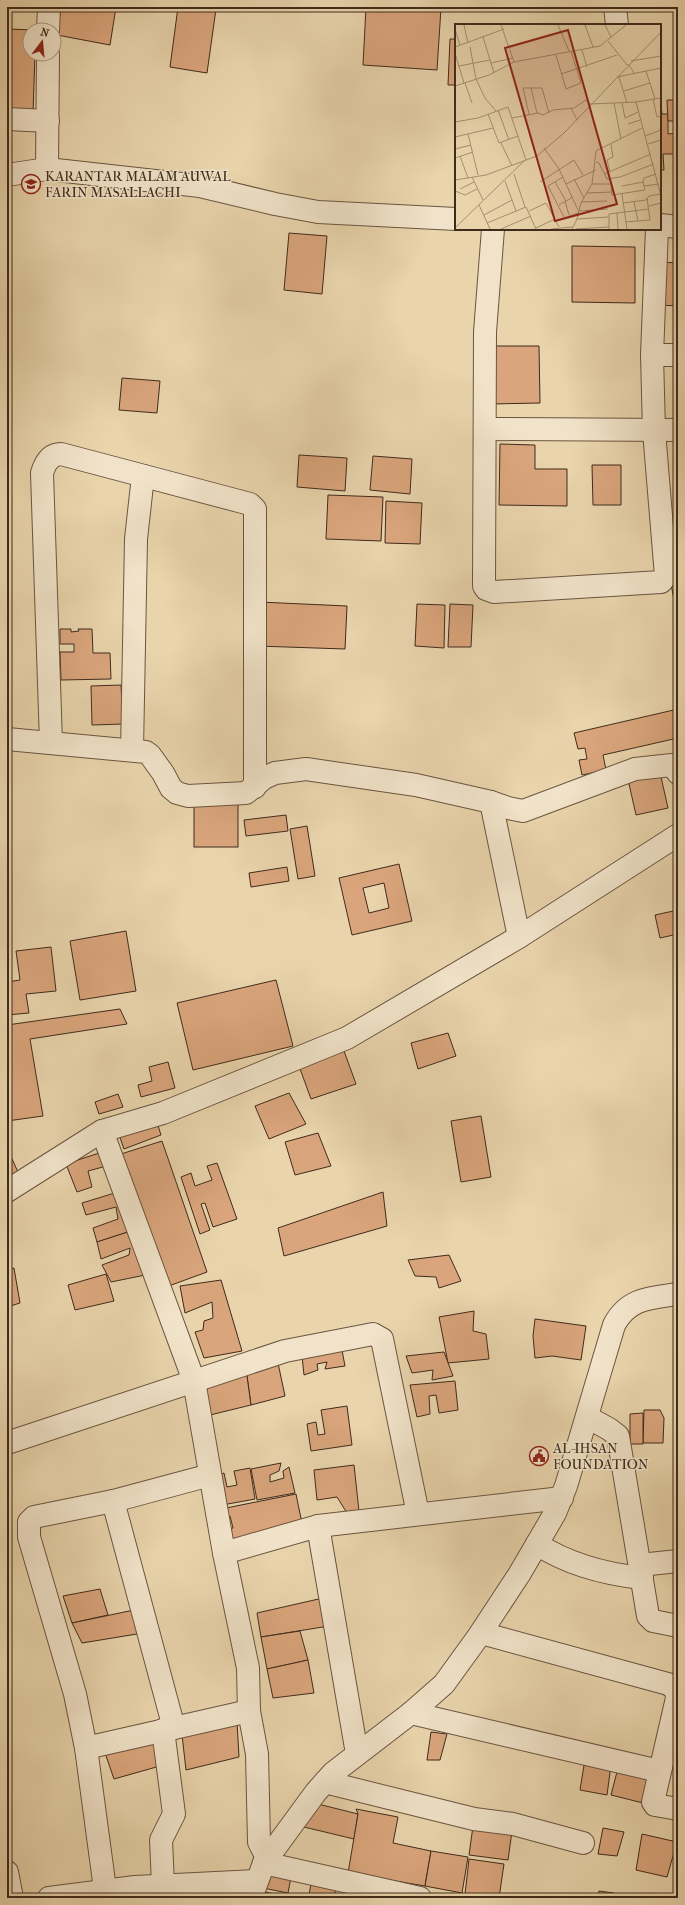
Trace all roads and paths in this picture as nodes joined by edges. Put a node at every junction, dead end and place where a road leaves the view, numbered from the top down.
1 (49, 7) edge
2 (615, 7) edge
3 (48, 22) edge
4 (617, 24) edge
5 (48, 62) edge
6 (7, 119) edge
7 (48, 121) junction
8 (47, 169) junction
9 (7, 176) edge
10 (455, 219) edge
11 (661, 225) edge
12 (678, 227) edge
13 (493, 230) edge
14 (657, 230) edge
15 (652, 355) junction
16 (678, 356) edge
17 (486, 429) junction
18 (678, 430) edge
19 (654, 431) junction
20 (143, 476) junction
21 (7, 739) edge
22 (51, 743) junction
23 (132, 750) junction
24 (678, 773) edge
25 (255, 787) junction
26 (491, 802) junction
27 (678, 835) edge
28 (519, 937) junction
29 (102, 1131) junction
30 (7, 1191) edge
31 (678, 1294) edge
32 (194, 1381) junction
33 (587, 1417) junction
34 (7, 1443) edge
35 (210, 1475) junction
36 (562, 1498) junction
37 (113, 1501) junction
38 (418, 1514) junction
39 (318, 1526) junction
40 (537, 1544) junction
41 (224, 1554) junction
42 (678, 1561) edge
43 (641, 1572) junction
44 (678, 1626) edge
45 (481, 1633) junction
46 (249, 1711) junction
47 (411, 1713) junction
48 (168, 1729) junction
49 (86, 1748) junction
50 (357, 1754) junction
51 (659, 1771) junction
52 (325, 1782) junction
53 (678, 1809) edge
54 (583, 1844) dead end
55 (260, 1875) edge
56 (163, 1885) junction
57 (105, 1889) junction
58 (49, 1898) edge
59 (420, 1898) edge

1 - 3 street
2 - 4 street
5 - 7 street
6 - 7 street
7 - 8 street
8 - 9 street
8 - 10 street
11 - 12 street
13 - 17 street
14 - 15 street
15 - 16 street
15 - 19 street
17 - 19 street
17 - 19 street
18 - 19 street
20 - 22 street
20 - 23 street
20 - 25 street
21 - 22 street
22 - 23 street
23 - 25 street
24 - 26 street
25 - 26 street
26 - 28 street
27 - 28 street
28 - 29 street
29 - 30 street
29 - 32 street
31 - 33 street
32 - 34 street
32 - 35 street
32 - 38 street
33 - 36 street
33 - 43 street
35 - 37 street
35 - 41 street
36 - 38 street
36 - 40 street
37 - 48 street
37 - 49 street
38 - 39 street
39 - 41 street
39 - 50 street
40 - 43 street
40 - 45 street
41 - 46 street
42 - 43 street
43 - 44 street
45 - 47 street
45 - 51 street
46 - 48 street
46 - 55 street
47 - 50 street
47 - 51 street
48 - 49 street
48 - 56 street
49 - 57 street
50 - 52 street
51 - 53 street
52 - 54 street
52 - 55 street
55 - 56 street
55 - 59 street
56 - 57 street
57 - 58 street

